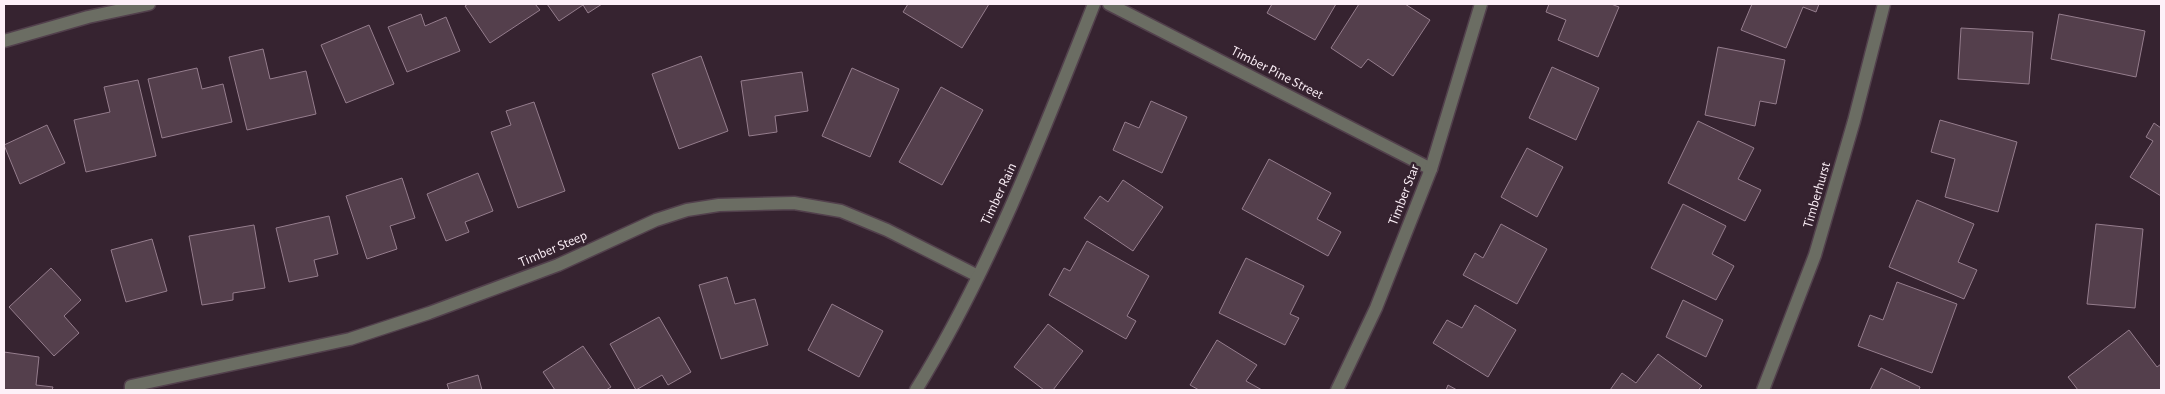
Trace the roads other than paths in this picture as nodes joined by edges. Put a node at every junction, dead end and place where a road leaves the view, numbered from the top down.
1 (149, 4) edge
2 (1094, 4) edge
3 (1109, 4) edge
4 (1481, 4) edge
5 (1884, 4) edge
6 (4, 41) edge
7 (1431, 169) junction
8 (978, 276) junction
9 (131, 388) edge
10 (916, 390) edge
11 (1337, 390) edge
12 (1763, 390) edge

1 - 6 street
2 - 8 street, Timber Rain
3 - 7 street, Timber Pine Street
4 - 7 street, Timber Star
5 - 12 street, Timberhurst
7 - 11 street, Timber Star
8 - 9 street, Timber Steep
8 - 10 street, Timber Rain

